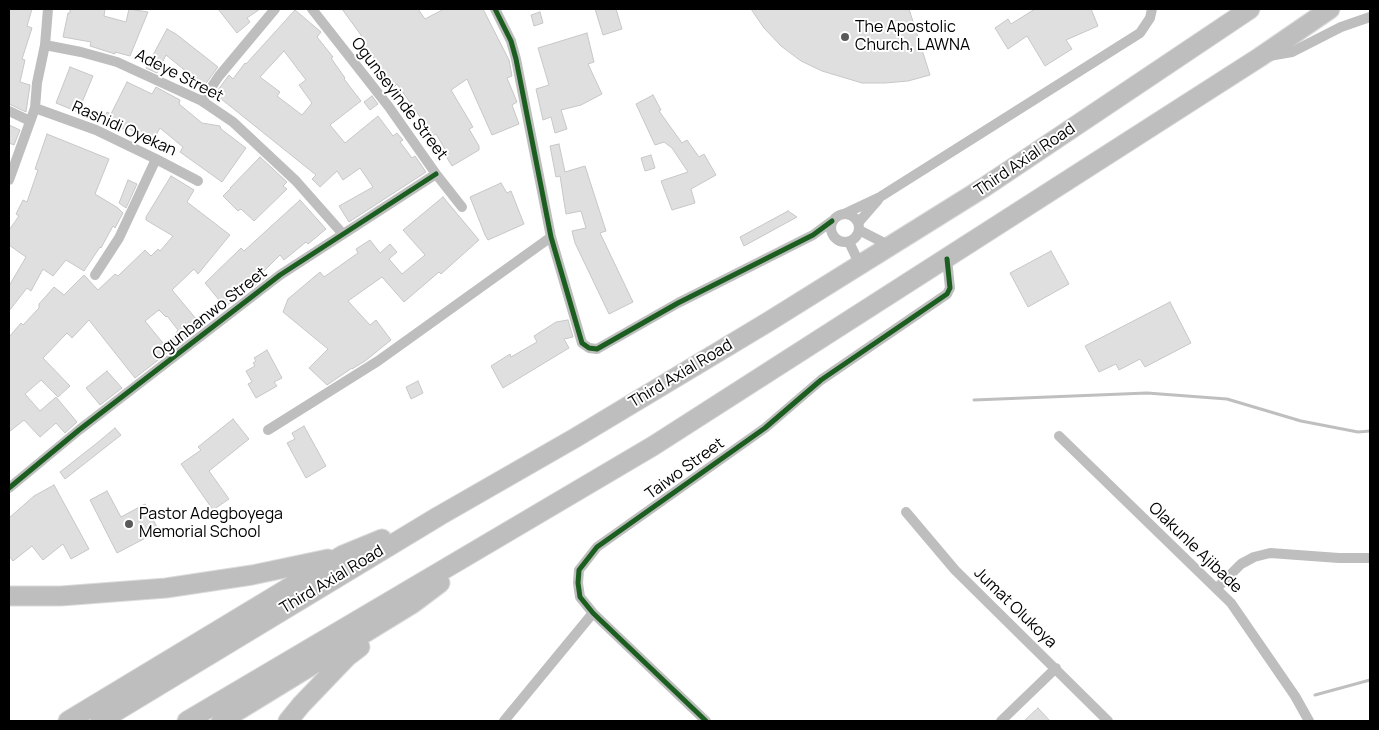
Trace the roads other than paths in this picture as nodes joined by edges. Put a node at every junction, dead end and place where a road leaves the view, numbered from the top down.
1 (48, 9) edge
2 (275, 9) edge
3 (312, 9) edge
4 (495, 9) edge
5 (1152, 9) edge
6 (1250, 9) edge
7 (1330, 9) edge
8 (1370, 17) edge
9 (45, 45) junction
10 (1260, 57) junction
11 (202, 101) junction
12 (35, 108) junction
13 (9, 111) edge
14 (30, 121) junction
15 (156, 159) junction
16 (436, 174) junction
17 (9, 180) edge
18 (198, 181) dead end
19 (880, 197) junction
20 (462, 207) dead end
21 (844, 214) junction
22 (832, 221) junction
23 (859, 227) junction
24 (342, 233) junction
25 (813, 235) junction
26 (551, 237) junction
27 (833, 237) junction
28 (849, 242) junction
29 (890, 246) junction
30 (947, 259) junction
31 (860, 265) junction
32 (95, 275) dead end
33 (268, 430) dead end
34 (1059, 436) dead end
35 (9, 488) edge
36 (906, 512) dead end
37 (439, 516) junction
38 (507, 532) junction
39 (344, 555) junction
40 (1370, 558) edge
41 (1217, 588) junction
42 (9, 596) edge
43 (412, 604) junction
44 (593, 613) junction
45 (1056, 668) junction
46 (68, 721) edge
47 (100, 721) edge
48 (187, 721) edge
49 (221, 721) edge
50 (288, 721) edge
51 (504, 721) edge
52 (706, 721) edge
53 (1001, 721) edge
54 (1108, 721) edge
55 (1309, 721) edge

1 - 9 street
2 - 11 street
3 - 16 street, Ogunseyinde Street
4 - 26 street
5 - 19 street
6 - 29 highway, Third Axial Road
7 - 10 highway
8 - 10 street
9 - 11 street, Adeye Street
9 - 12 street
10 - 30 highway
11 - 24 street, Adeye Street
12 - 14 street
12 - 15 street, Rashidi Oyekan
13 - 14 street
14 - 17 street
15 - 18 street, Rashidi Oyekan
15 - 32 street
16 - 20 street, Ogunseyinde Street
16 - 24 street, Ogunbanwo Street
19 - 21 street
19 - 23 street
21 - 22 street
21 - 23 street
22 - 25 street
22 - 27 street
23 - 28 street
23 - 29 street
24 - 35 street, Ogunbanwo Street
25 - 26 street
25 - 27 street
26 - 33 street
27 - 28 street
28 - 31 street
29 - 31 highway, Third Axial Road
30 - 38 highway
30 - 44 street, Taiwo Street
31 - 37 highway, Third Axial Road
34 - 41 street, Olakunle Ajibade
36 - 45 street, Jumat Olukoya
37 - 39 highway
37 - 47 highway, Third Axial Road
38 - 43 highway
38 - 48 highway
39 - 42 highway
39 - 46 highway
40 - 41 street
41 - 55 street, Olakunle Ajibade
43 - 49 highway
43 - 50 highway
44 - 51 street
44 - 52 street, Taiwo Street
45 - 53 street
45 - 54 street, Jumat Olukoya

